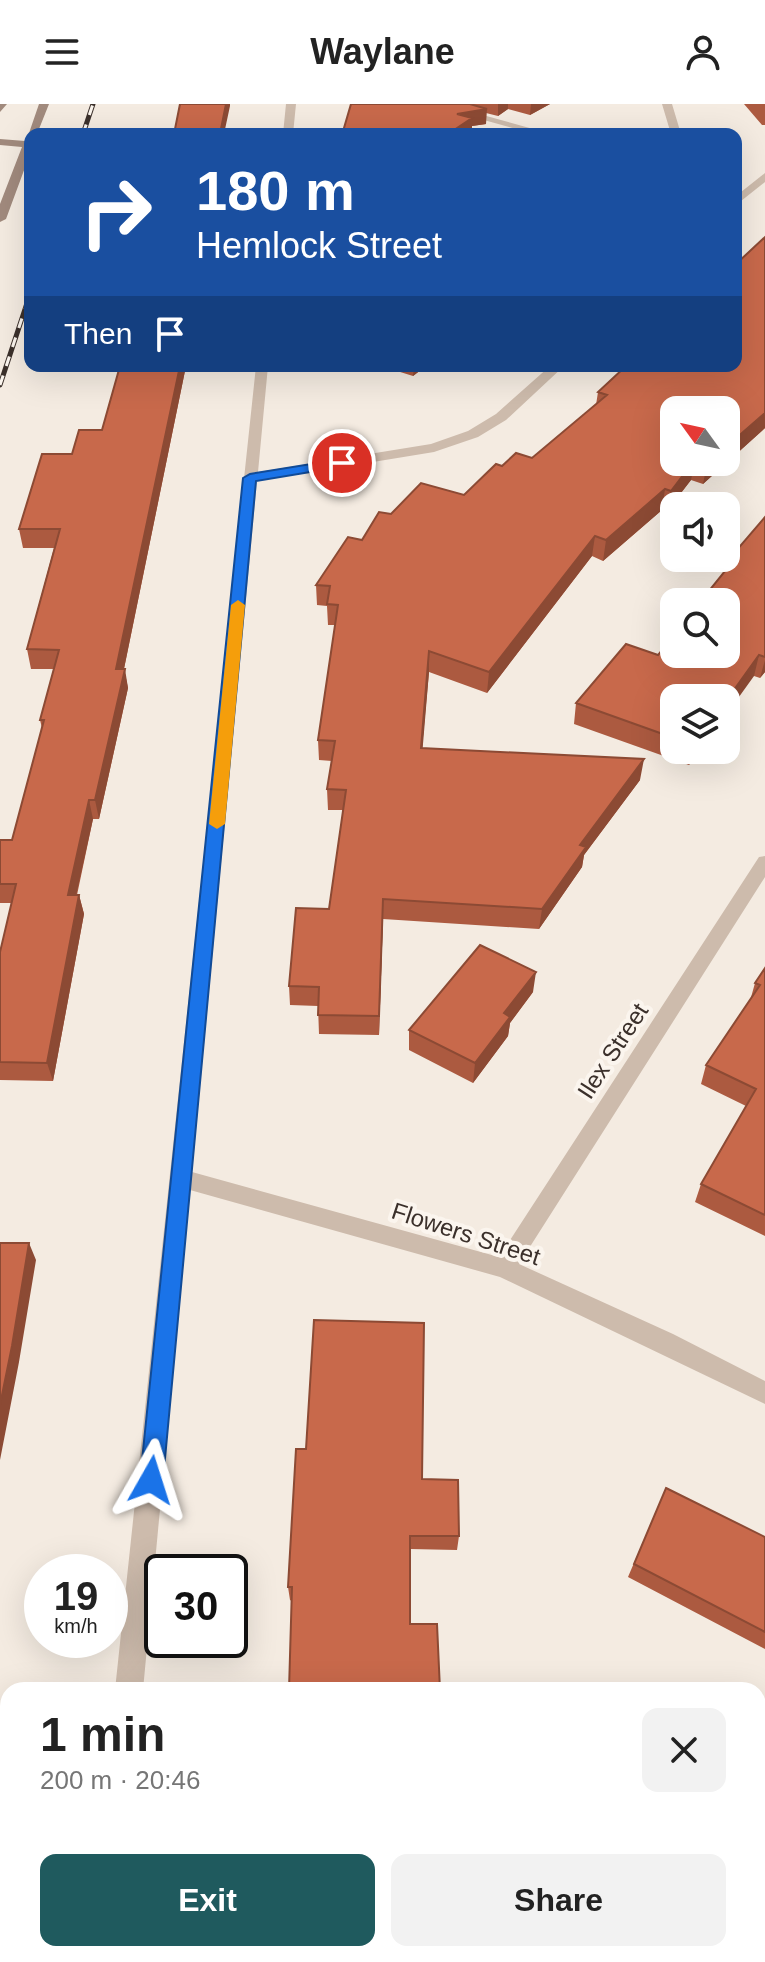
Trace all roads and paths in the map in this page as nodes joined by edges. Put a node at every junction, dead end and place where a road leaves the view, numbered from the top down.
1 (44, 104) edge
2 (291, 104) edge
3 (431, 104) edge
4 (667, 104) edge
5 (34, 128) edge
6 (289, 128) edge
7 (523, 128) edge
8 (674, 128) edge
9 (24, 140) edge
10 (0, 142) edge
11 (24, 155) edge
12 (765, 176) edge
13 (742, 186) edge
14 (752, 188) junction
15 (765, 192) edge
16 (742, 197) edge
17 (0, 219) edge
18 (261, 372) edge
19 (551, 372) edge
20 (250, 478) junction
21 (765, 862) edge
22 (183, 1179) junction
23 (504, 1268) junction
24 (765, 1393) edge
25 (130, 1682) edge

1 - 5 main road
2 - 6 street
3 - 7 street
4 - 8 street
9 - 10 main road
11 - 17 main road
12 - 14 street
13 - 14 street
14 - 15 street
14 - 16 street
18 - 20 street
19 - 20 street
20 - 22 street
21 - 23 street, Ilex Street
22 - 23 street, Flowers Street
22 - 25 street
23 - 24 street, Flowers Street

